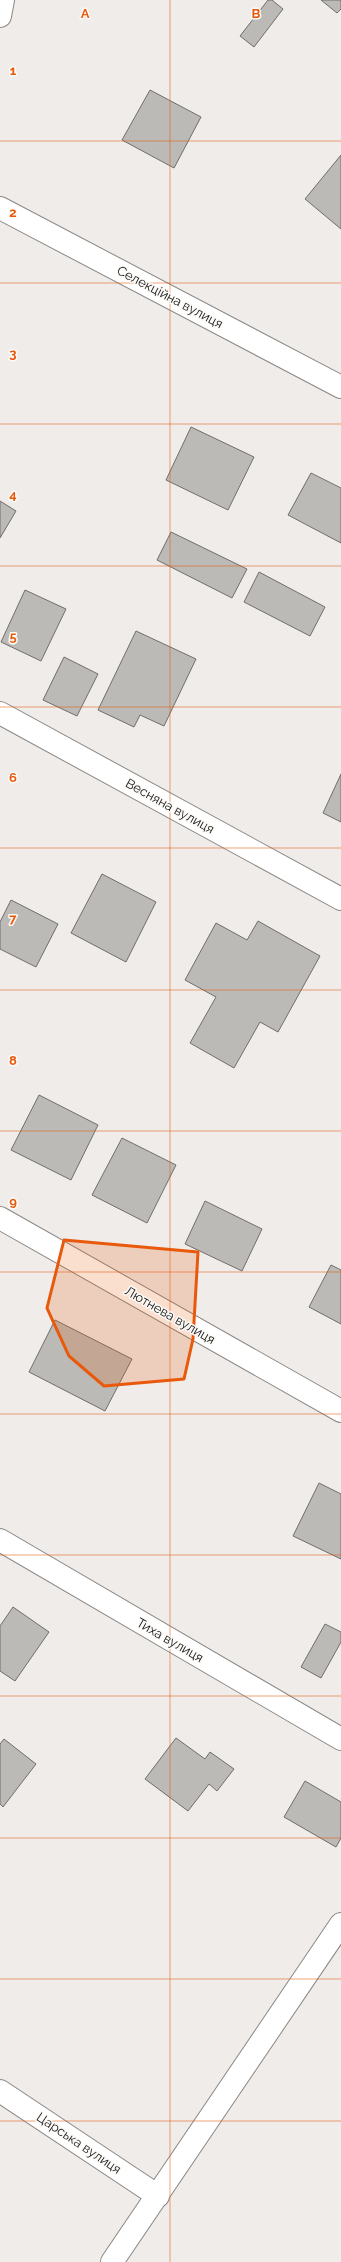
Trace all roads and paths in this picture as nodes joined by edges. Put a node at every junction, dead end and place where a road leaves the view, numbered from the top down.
1 (3, 0) edge
2 (0, 16) edge
3 (0, 208) edge
4 (341, 387) edge
5 (0, 713) edge
6 (341, 899) edge
7 (0, 1218) edge
8 (341, 1411) edge
9 (0, 1540) edge
10 (341, 1739) edge
11 (341, 1924) edge
12 (0, 2091) edge
13 (158, 2196) junction
14 (112, 2262) edge

1 - 2 street
3 - 4 street, Селекційна вулиця
5 - 6 street, Весняна вулиця
7 - 8 street, Лютнева вулиця
9 - 10 street, Тиха вулиця
11 - 13 street
12 - 13 street, Царська вулиця
13 - 14 street

